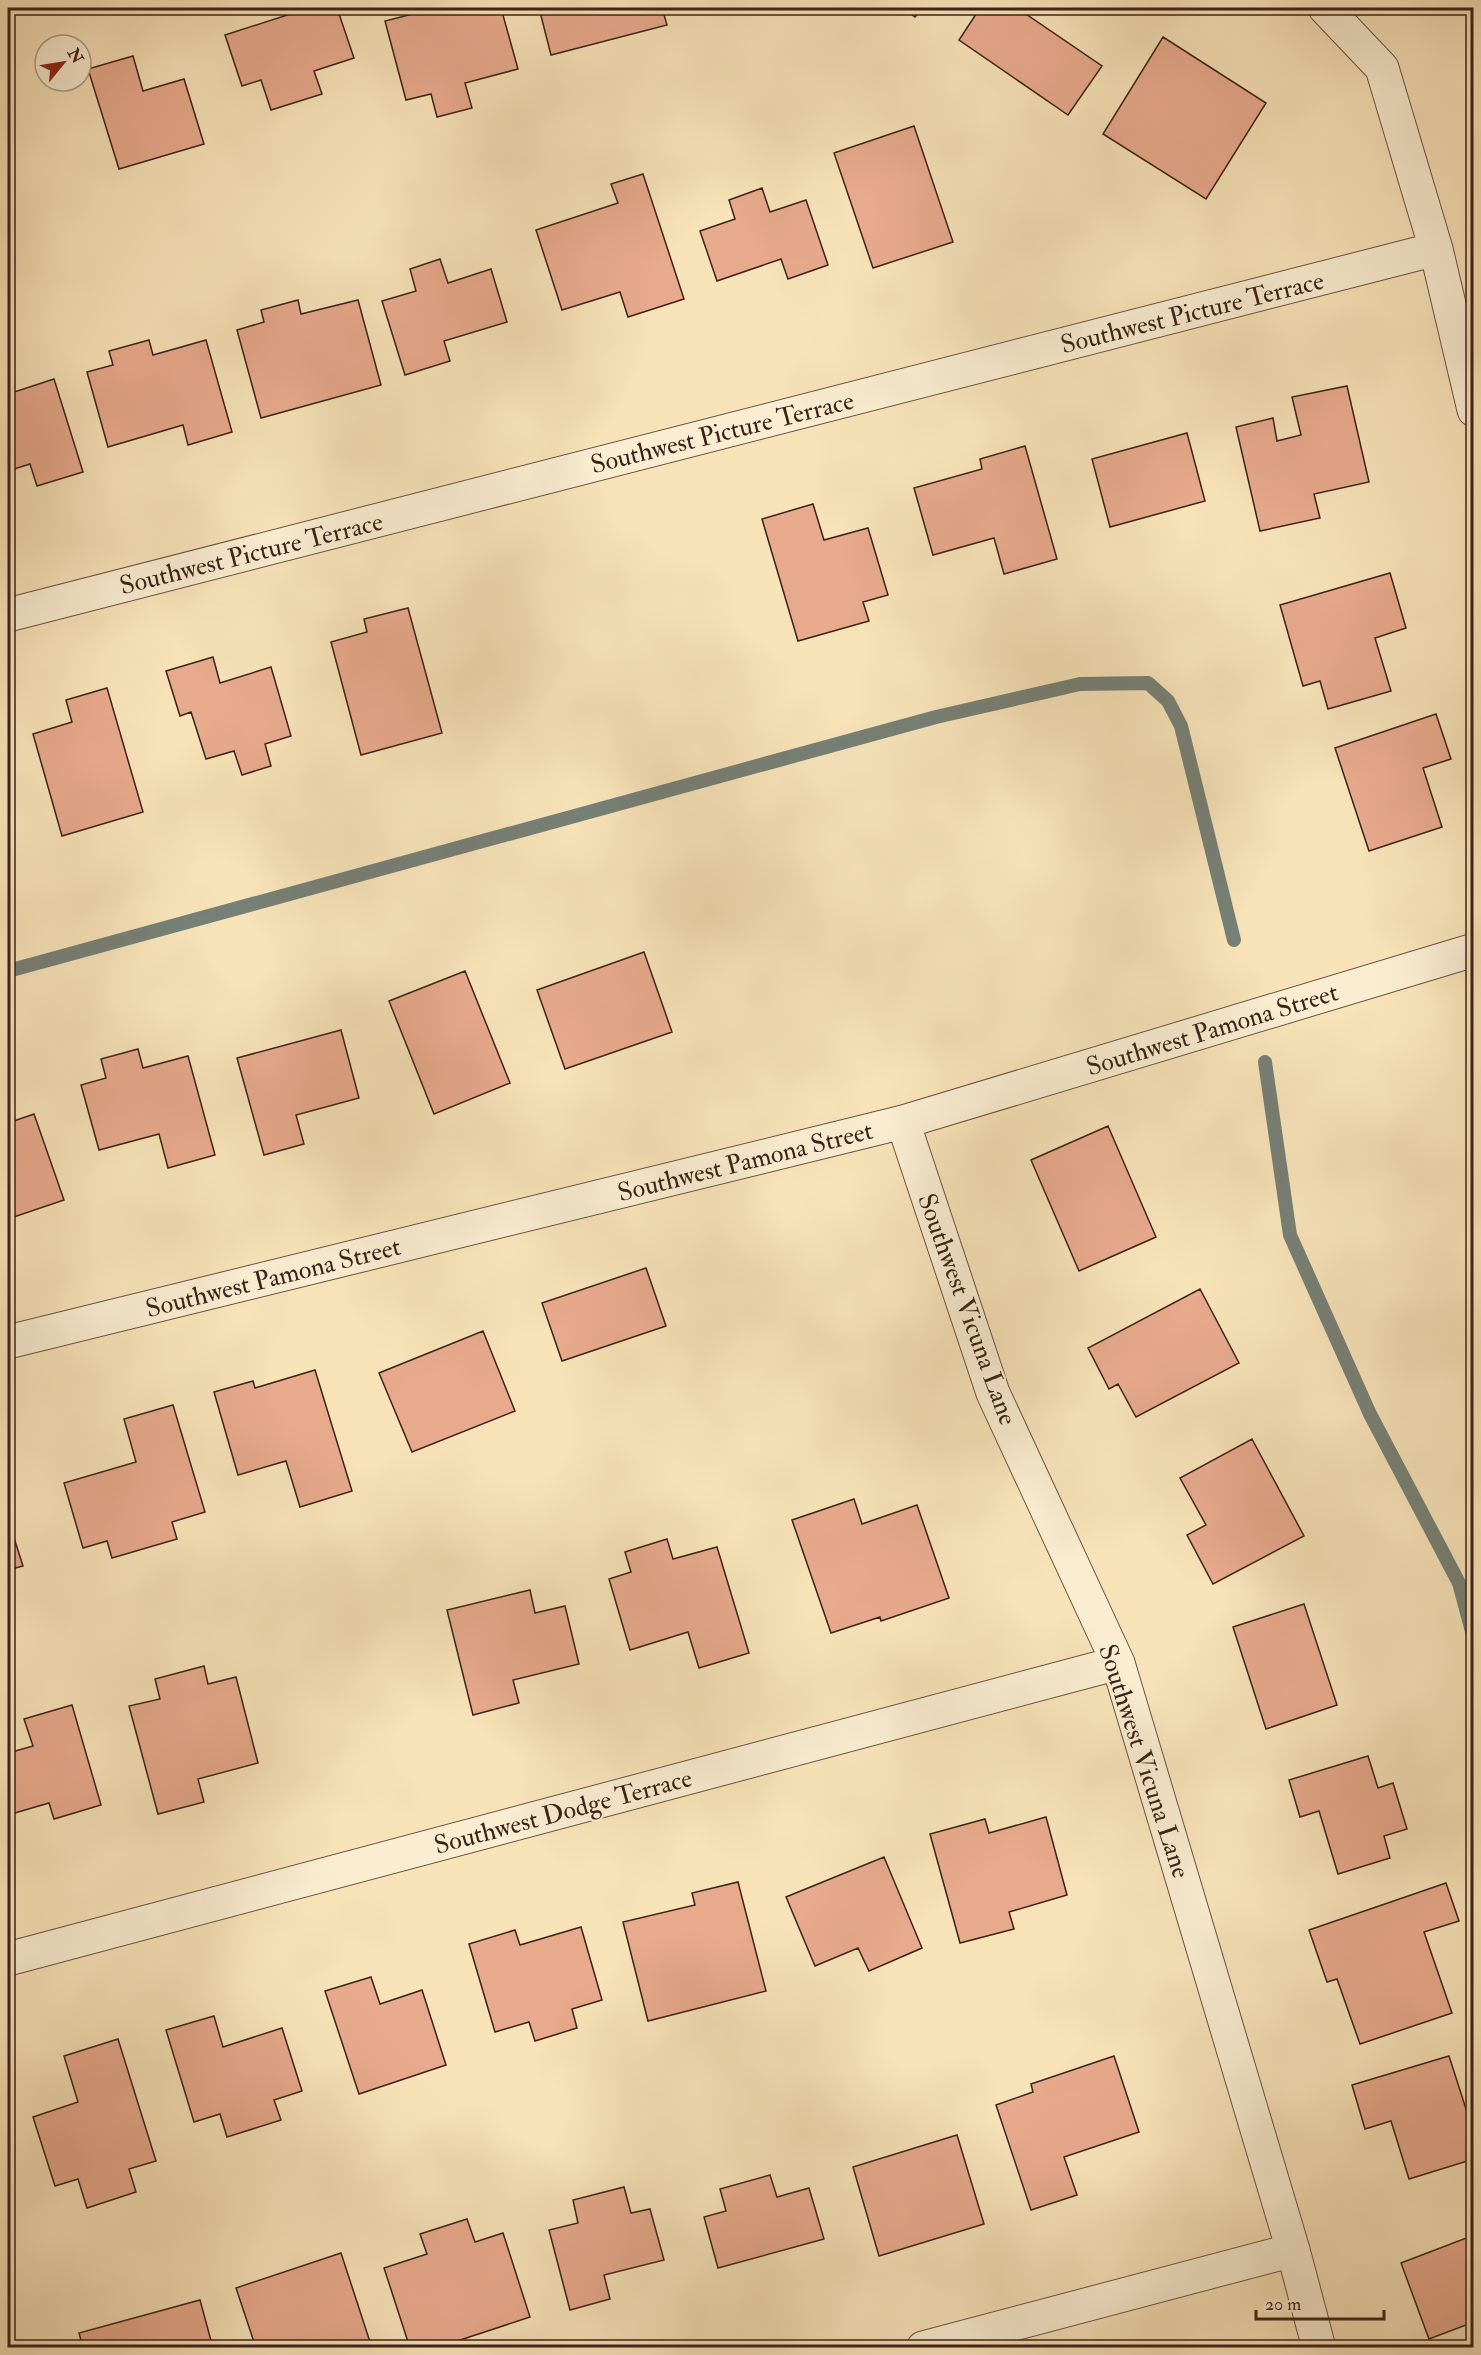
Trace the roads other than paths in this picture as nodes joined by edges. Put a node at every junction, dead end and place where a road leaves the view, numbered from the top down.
1 (1325, 8) edge
2 (1436, 249) junction
3 (1473, 410) edge
4 (8, 615) edge
5 (1473, 950) edge
6 (903, 1122) junction
7 (8, 1342) edge
8 (1118, 1663) junction
9 (8, 1959) edge
10 (1293, 2250) junction
11 (923, 2348) edge
12 (1319, 2348) edge

1 - 2 street
2 - 3 street
2 - 4 street, Southwest Picture Terrace
5 - 6 street, Southwest Pamona Street
6 - 7 street, Southwest Pamona Street
6 - 8 street, Southwest Vicuna Lane
8 - 9 street, Southwest Dodge Terrace
8 - 10 street, Southwest Vicuna Lane
10 - 11 street
10 - 12 street, Southwest Vicuna Lane

